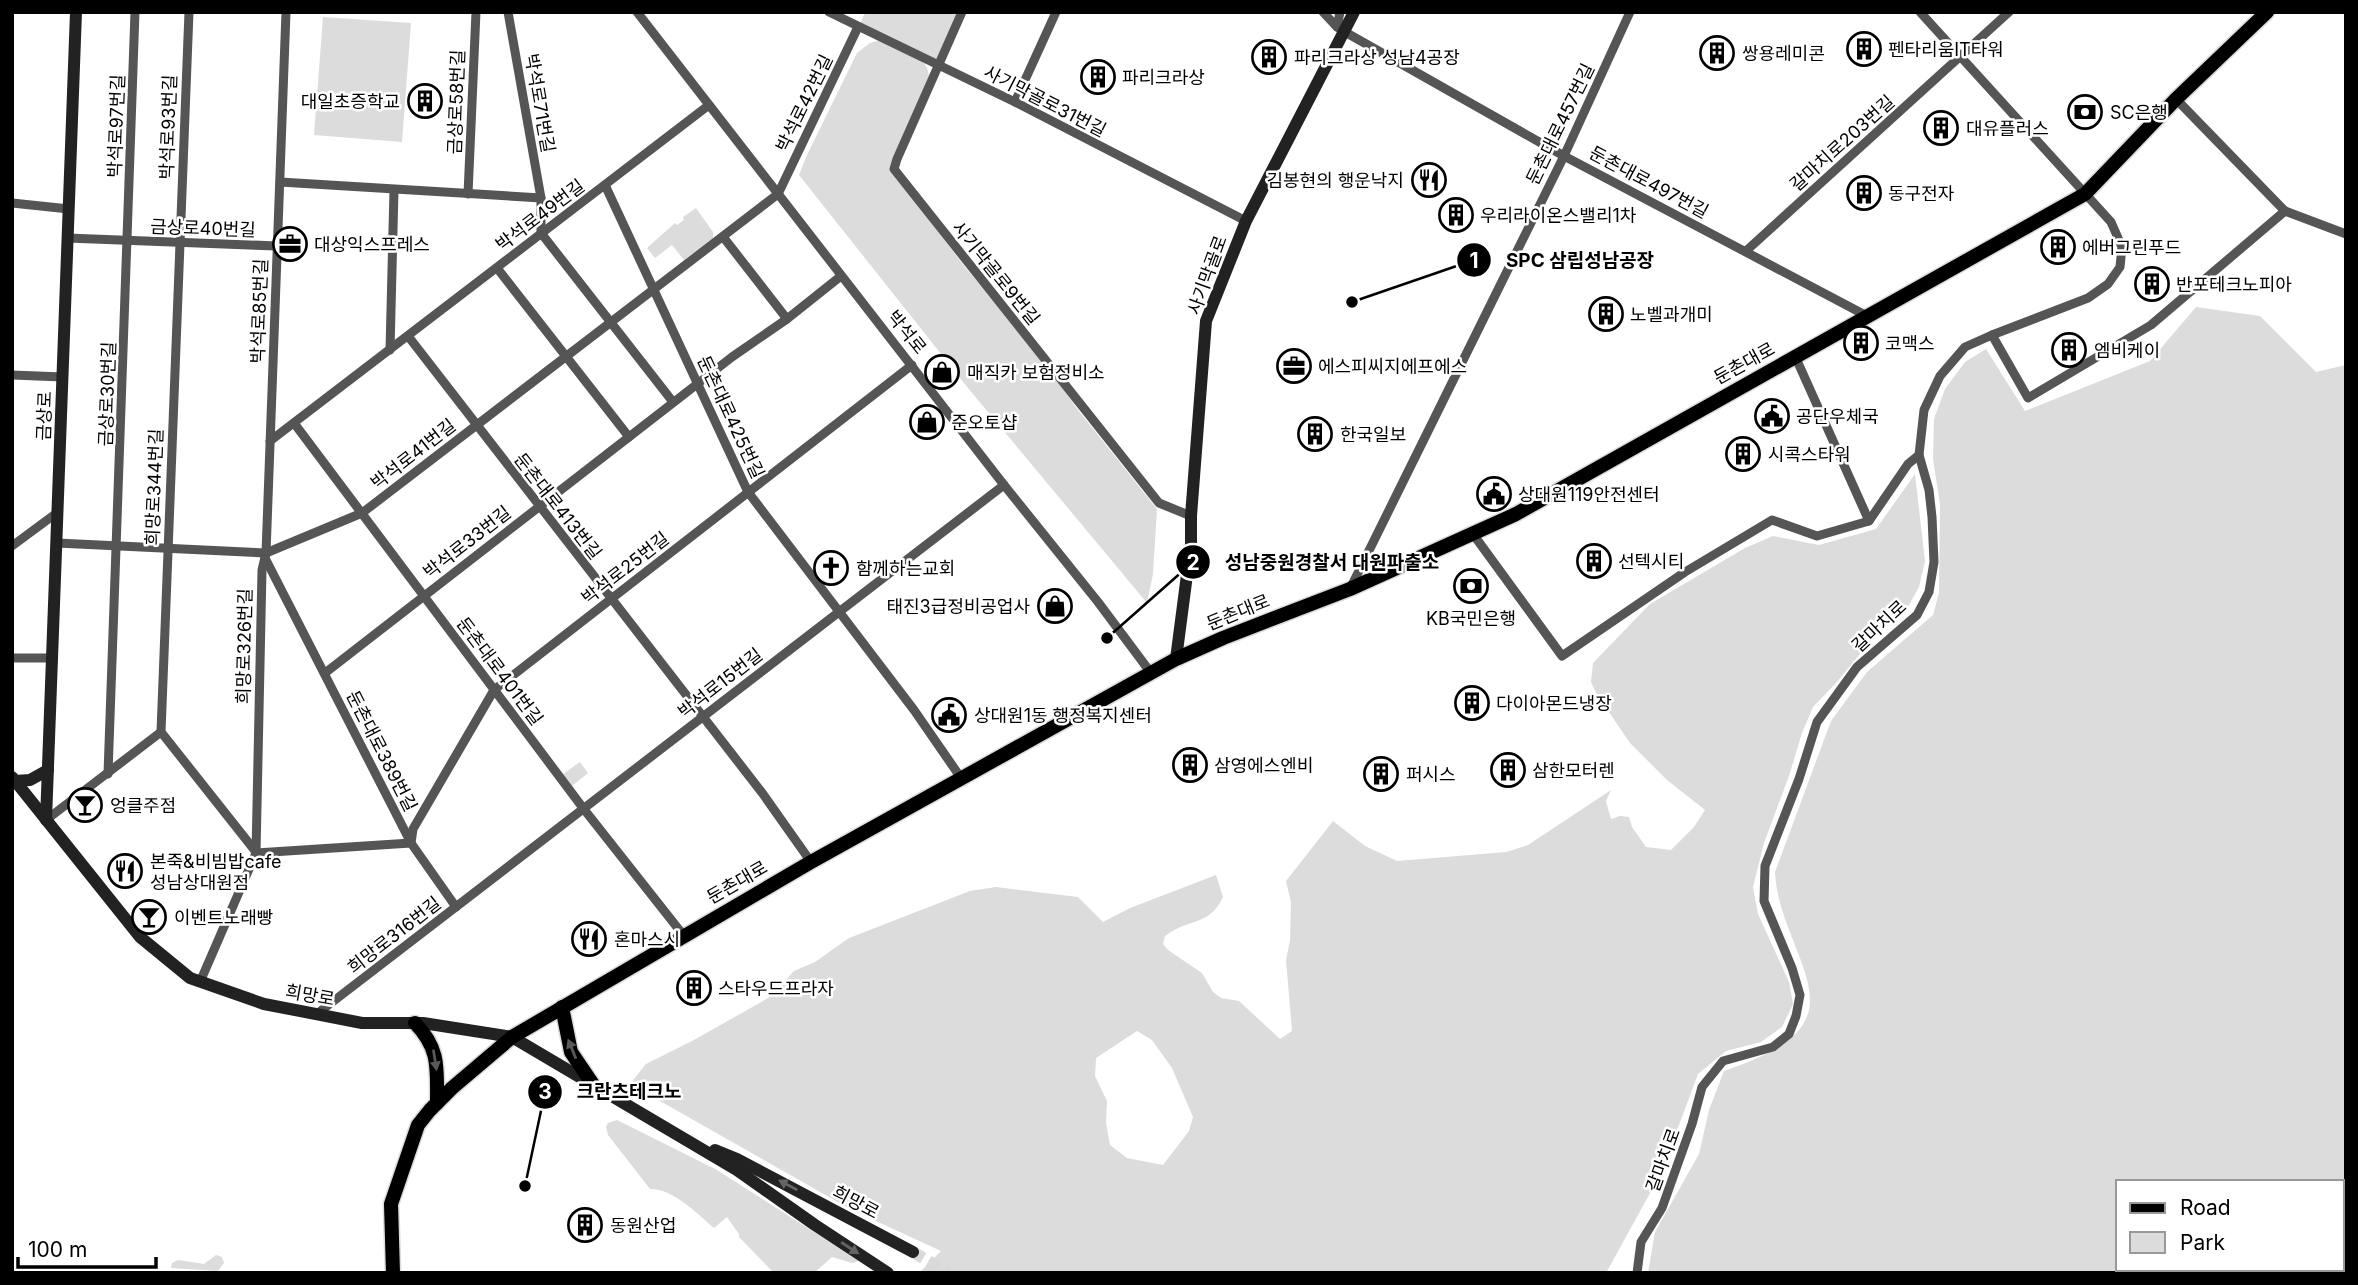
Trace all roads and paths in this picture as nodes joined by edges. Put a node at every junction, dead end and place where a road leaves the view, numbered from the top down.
1 (76, 12) edge
2 (135, 12) edge
3 (189, 12) edge
4 (286, 12) edge
5 (476, 12) edge
6 (508, 12) edge
7 (637, 12) edge
8 (829, 12) edge
9 (962, 12) edge
10 (1056, 12) edge
11 (1323, 12) edge
12 (1340, 12) edge
13 (1354, 12) edge
14 (1630, 12) edge
15 (1920, 12) edge
16 (2009, 12) edge
17 (2267, 12) edge
18 (859, 27) junction
19 (1341, 30) junction
20 (1959, 57) junction
21 (938, 64) junction
22 (2176, 99) junction
23 (1015, 102) junction
24 (709, 106) junction
25 (1564, 156) junction
26 (281, 182) junction
27 (605, 185) junction
28 (394, 190) junction
29 (468, 194) junction
30 (778, 194) junction
31 (2085, 194) junction
32 (541, 198) junction
33 (12, 203) edge
34 (69, 209) junction
35 (2286, 211) junction
36 (1246, 221) junction
37 (541, 233) junction
38 (2346, 234) edge
39 (67, 238) junction
40 (724, 238) junction
41 (128, 241) junction
42 (179, 242) junction
43 (277, 246) junction
44 (1746, 251) junction
45 (497, 268) junction
46 (841, 276) junction
47 (654, 290) junction
48 (125, 316) joint
49 (1867, 316) junction
50 (787, 319) junction
51 (610, 321) junction
52 (1992, 335) junction
53 (408, 336) junction
54 (390, 350) junction
55 (565, 355) junction
56 (1795, 356) junction
57 (912, 365) junction
58 (12, 375) edge
59 (63, 377) junction
60 (698, 383) junction
61 (673, 402) junction
62 (294, 423) junction
63 (475, 425) junction
64 (629, 437) junction
65 (270, 441) junction
66 (1919, 455) junction
67 (1004, 485) junction
68 (748, 492) junction
69 (538, 507) junction
70 (58, 512) junction
71 (362, 513) junction
72 (1191, 516) junction
73 (1869, 521) junction
74 (1473, 534) junction
75 (57, 543) junction
76 (12, 546) edge
77 (118, 547) junction
78 (168, 549) junction
79 (265, 556) junction
80 (1350, 589) junction
81 (423, 596) junction
82 (610, 599) junction
83 (839, 610) junction
84 (12, 657) edge
85 (53, 658) junction
86 (1176, 659) junction
87 (325, 673) junction
88 (1151, 673) junction
89 (494, 690) junction
90 (701, 717) junction
91 (161, 732) junction
92 (48, 770) junction
93 (108, 774) junction
94 (961, 778) junction
95 (14, 779) edge
96 (583, 808) junction
97 (46, 820) junction
98 (411, 843) junction
99 (256, 853) junction
100 (811, 862) junction
101 (456, 907) junction
102 (684, 936) junction
103 (200, 982) junction
104 (562, 1007) junction
105 (318, 1013) junction
106 (415, 1023) junction
107 (512, 1037) junction
108 (594, 1086) junction
109 (437, 1102) junction
110 (669, 1131) junction
111 (913, 1252) tunnel mouth
112 (393, 1273) edge
113 (888, 1273) edge
114 (1637, 1273) edge

1 - 34 street, 금상로
2 - 41 street, 박석로97번길
3 - 42 street, 박석로93번길
4 - 26 street, 박석로85번길
5 - 29 street, 금상로58번길
6 - 32 street, 박석로71번길
7 - 24 street, 박석로
8 - 18 street, 사기막골로31번길
9 - 21 street, 사기막골로9번길
10 - 23 street
11 - 19 street, 둔촌대로497번길
12 - 19 street
13 - 19 street, 사기막골로
14 - 25 street, 둔촌대로457번길
15 - 20 street, 갈마치로
16 - 20 street, 갈마치로203번길
17 - 22 main road, 둔촌대로
18 - 21 street, 사기막골로31번길
18 - 30 street, 박석로42번길
19 - 25 street, 둔촌대로497번길
19 - 36 street, 사기막골로
20 - 31 street, 갈마치로
20 - 44 street, 갈마치로203번길
21 - 23 street, 사기막골로31번길
21 - 72 street, 사기막골로9번길
22 - 31 main road, 둔촌대로
22 - 35 street
23 - 36 street, 사기막골로31번길
24 - 27 street, 박석로49번길
24 - 30 street, 박석로
25 - 44 street, 둔촌대로497번길
25 - 80 street, 둔촌대로457번길
26 - 28 street
26 - 43 street, 박석로85번길
27 - 37 street, 박석로49번길
27 - 47 street, 둔촌대로425번길
28 - 29 street
28 - 54 street
29 - 32 street
30 - 40 street, 박석로41번길
30 - 46 street, 박석로
31 - 49 main road, 둔촌대로
31 - 52 street, 갈마치로
32 - 37 street, 박석로71번길
33 - 34 street
34 - 39 street, 금상로
35 - 38 street
35 - 52 street
36 - 72 street, 사기막골로
37 - 45 street, 박석로49번길
37 - 51 street
39 - 41 street, 금상로40번길
39 - 59 street, 금상로
40 - 47 street, 박석로41번길
40 - 50 street
41 - 42 street, 금상로40번길
41 - 48 street, 금상로40번길
42 - 43 street, 금상로40번길
42 - 78 street, 희망로344번길
43 - 65 street, 박석로85번길
44 - 49 street, 둔촌대로497번길
45 - 53 street, 박석로49번길
45 - 55 street
46 - 50 street, 박석로33번길
46 - 57 street, 박석로
47 - 51 street, 박석로41번길
47 - 60 street, 둔촌대로425번길
48 - 77 street, 금상로30번길
49 - 56 main road, 둔촌대로
50 - 60 street, 박석로33번길
51 - 55 street, 박석로41번길
51 - 61 street
52 - 66 street, 갈마치로
53 - 54 street, 박석로49번길
53 - 63 street, 둔촌대로413번길
54 - 62 street, 박석로49번길
55 - 63 street, 박석로41번길
55 - 64 street
56 - 73 street
56 - 74 main road, 둔촌대로
57 - 67 street, 박석로
57 - 68 street, 박석로25번길
58 - 59 street
59 - 70 street, 금상로
60 - 61 street, 박석로33번길
60 - 68 street, 둔촌대로425번길
61 - 64 street, 박석로33번길
62 - 65 street, 박석로49번길
62 - 71 street, 둔촌대로401번길
63 - 69 street, 둔촌대로413번길
63 - 71 street, 박석로41번길
64 - 69 street, 박석로33번길
65 - 79 street, 희망로326번길
66 - 73 street
66 - 114 street, 갈마치로
67 - 83 street, 박석로15번길
67 - 88 street, 박석로
68 - 82 street, 박석로25번길
68 - 83 street, 둔촌대로425번길
69 - 81 street, 박석로33번길
69 - 82 street, 둔촌대로413번길
70 - 75 street, 금상로
70 - 76 street
71 - 79 street, 박석로41번길
71 - 81 street, 둔촌대로401번길
72 - 86 street, 사기막골로
73 - 74 street
74 - 80 main road, 둔촌대로
75 - 77 street
75 - 85 street, 금상로
77 - 78 street
77 - 93 street, 금상로30번길
78 - 79 street
78 - 91 street, 희망로344번길
79 - 87 street, 둔촌대로389번길
79 - 99 street, 희망로326번길
80 - 86 main road, 둔촌대로
81 - 87 street, 박석로33번길
81 - 89 street, 둔촌대로401번길
82 - 89 street, 박석로25번길
82 - 90 street, 둔촌대로413번길
83 - 90 street, 박석로15번길
83 - 94 street, 둔촌대로425번길
84 - 85 street
85 - 92 street, 금상로
86 - 88 main road, 둔촌대로
87 - 98 street, 둔촌대로389번길
88 - 94 main road, 둔촌대로
89 - 96 street, 둔촌대로401번길
89 - 98 street, 박석로25번길
90 - 96 street, 박석로15번길
90 - 100 street, 둔촌대로413번길
91 - 93 street
91 - 99 street
92 - 95 street
92 - 97 street, 금상로
93 - 97 street
94 - 100 main road, 둔촌대로
95 - 97 street, 희망로
96 - 101 street, 박석로15번길
96 - 102 street, 둔촌대로401번길
97 - 103 street, 희망로
98 - 99 street
98 - 101 street, 둔촌대로389번길
99 - 103 street, 희망로326번길
100 - 102 main road, 둔촌대로
101 - 105 street, 희망로316번길
102 - 104 main road, 둔촌대로
103 - 105 street, 희망로
104 - 107 main road, 둔촌대로
108 -> 104 main road
105 - 106 street, 희망로
106 - 107 street, 희망로
106 -> 109 main road
107 - 108 street, 희망로
107 - 109 main road, 둔촌대로
108 - 110 street, 희망로
109 - 112 main road, 둔촌대로
111 -> 110 street, 희망로
110 -> 113 street, 희망로

